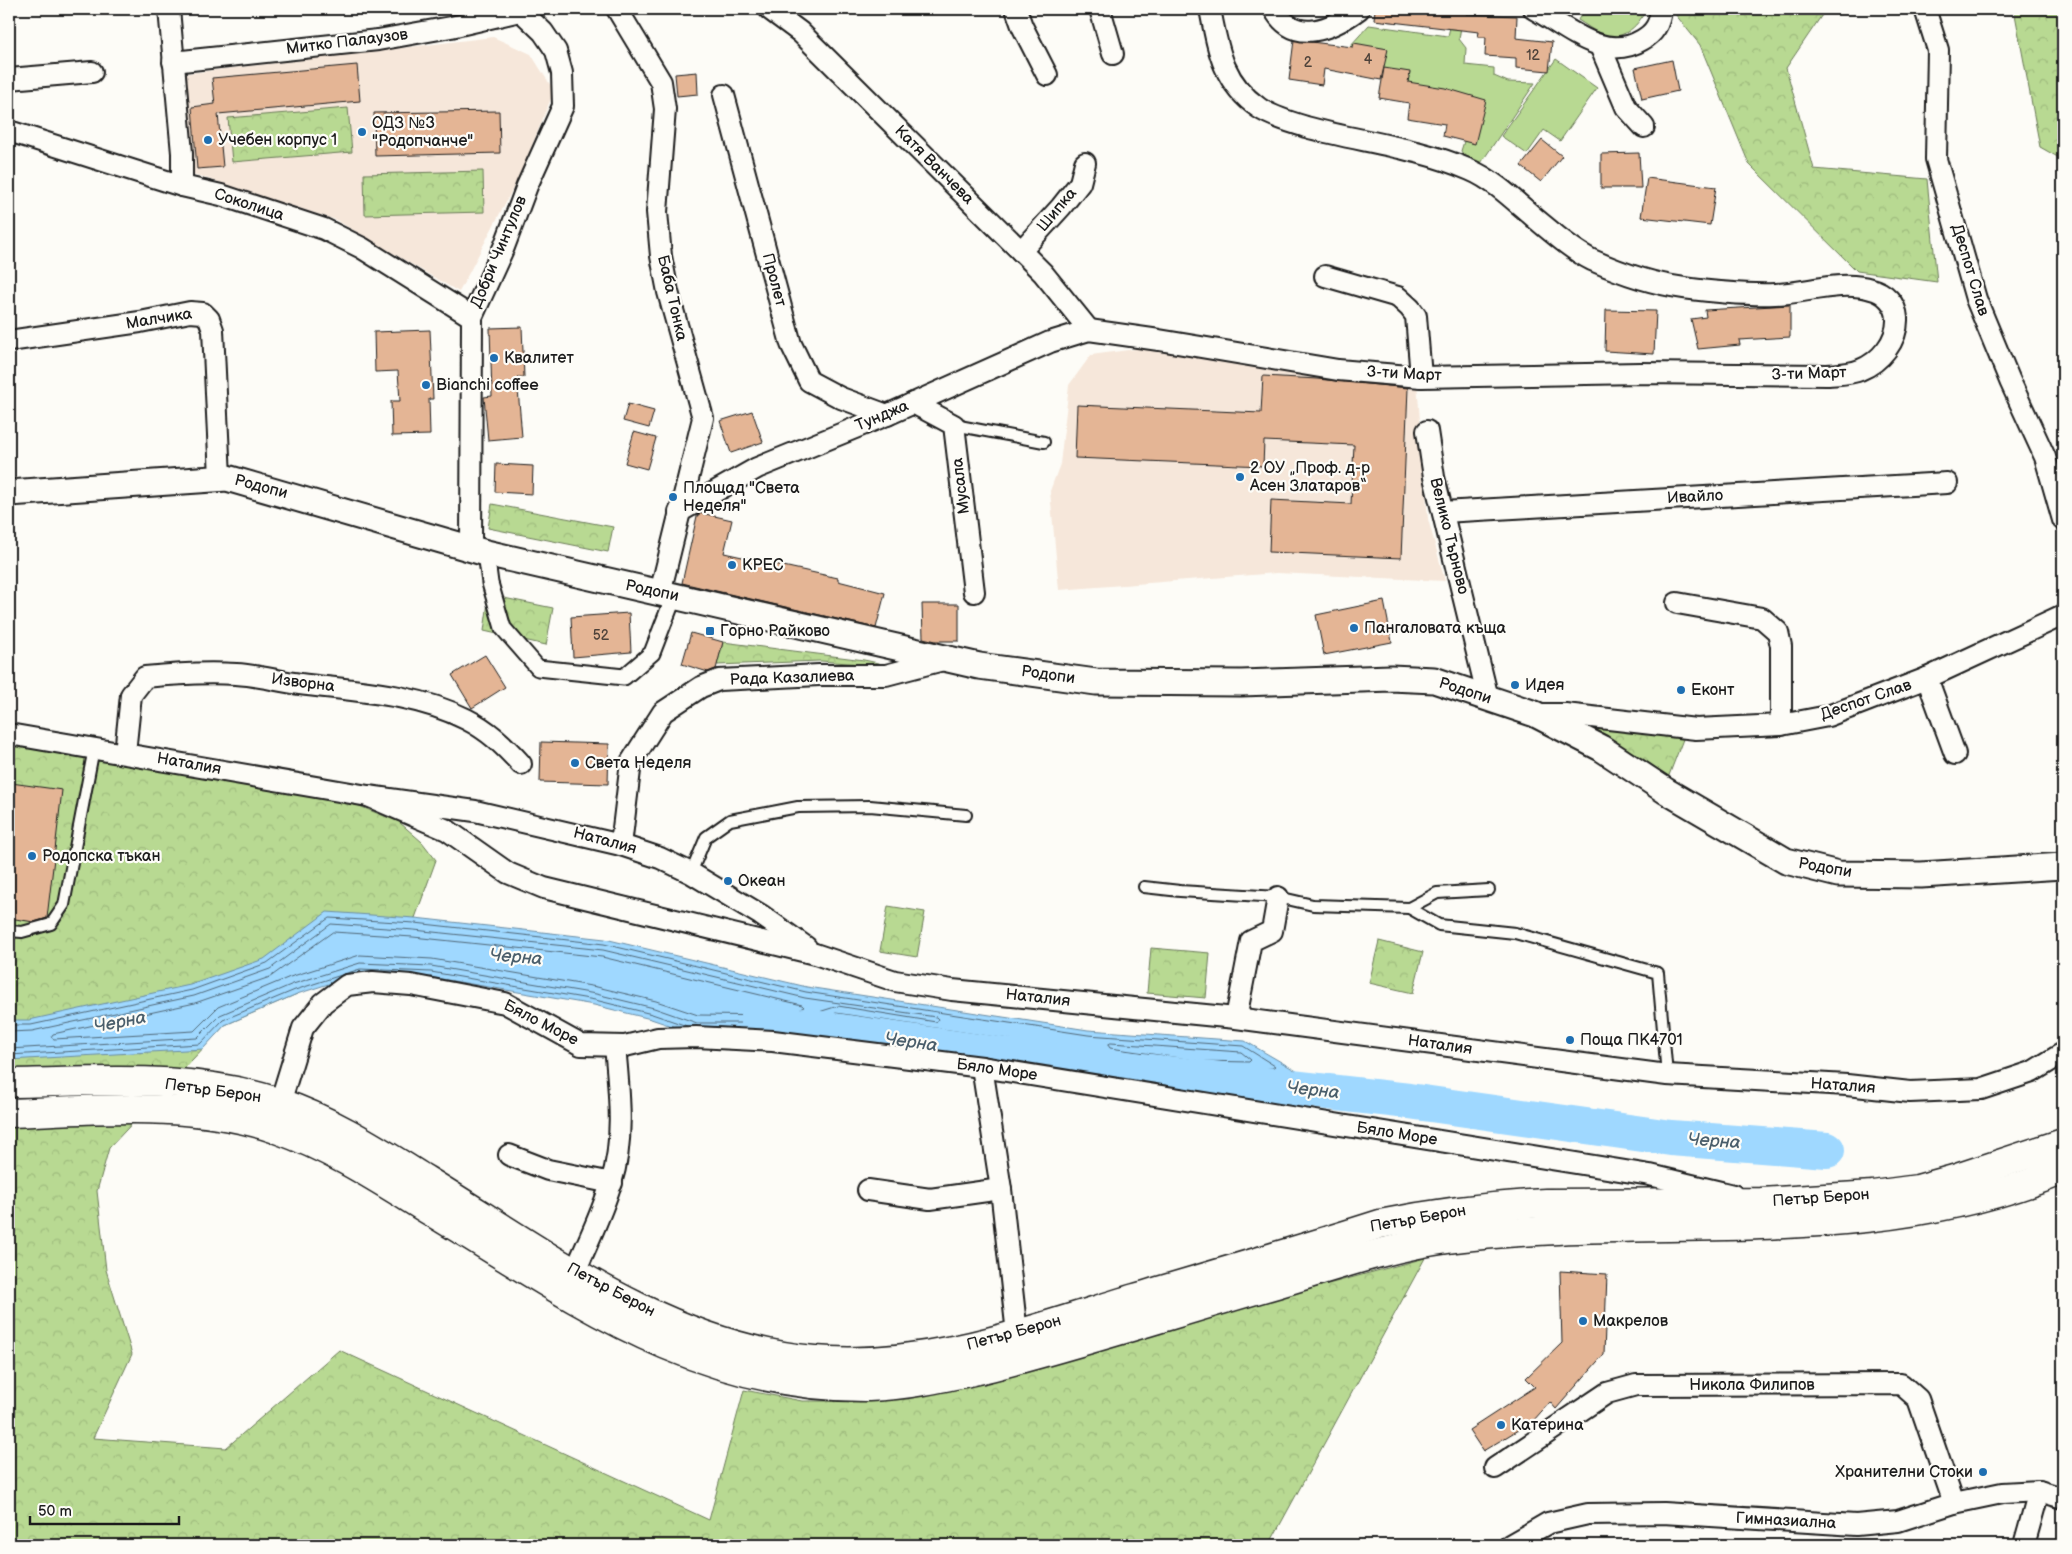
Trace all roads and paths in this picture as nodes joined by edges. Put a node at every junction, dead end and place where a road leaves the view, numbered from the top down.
1 (168, 9) edge
2 (617, 9) edge
3 (768, 9) edge
4 (1016, 9) edge
5 (1100, 9) edge
6 (1210, 9) edge
7 (1274, 9) edge
8 (1359, 9) edge
9 (1534, 9) edge
10 (1660, 9) edge
11 (1925, 9) edge
12 (520, 10) edge
13 (1600, 46) junction
14 (1113, 54) dead end
15 (173, 62) junction
16 (92, 72) dead end
17 (1047, 75) dead end
18 (9, 79) edge
19 (724, 95) dead end
20 (1644, 127) dead end
21 (9, 131) edge
22 (1085, 163) dead end
23 (182, 186) junction
24 (1021, 252) junction
25 (1325, 276) dead end
26 (472, 317) junction
27 (1089, 330) junction
28 (9, 341) edge
29 (1421, 377) junction
30 (913, 402) junction
31 (887, 415) junction
32 (954, 425) junction
33 (1427, 431) dead end
34 (1044, 442) dead end
35 (220, 477) junction
36 (1947, 483) dead end
37 (9, 489) edge
38 (679, 512) junction
39 (1443, 512) junction
40 (2063, 520) edge
41 (479, 551) junction
42 (974, 592) dead end
43 (667, 594) junction
44 (1677, 603) dead end
45 (2063, 615) edge
46 (950, 658) junction
47 (1927, 678) junction
48 (1488, 698) junction
49 (1535, 714) junction
50 (1781, 725) junction
51 (9, 734) edge
52 (94, 748) junction
53 (125, 753) junction
54 (1955, 754) dead end
55 (521, 764) dead end
56 (368, 796) junction
57 (966, 815) dead end
58 (621, 845) junction
59 (2063, 866) edge
60 (691, 873) junction
61 (1144, 887) dead end
62 (1489, 890) dead end
63 (1278, 896) junction
64 (1409, 908) junction
65 (9, 931) edge
66 (815, 954) junction
67 (1236, 1018) junction
68 (615, 1046) junction
69 (2063, 1054) edge
70 (982, 1068) junction
71 (1667, 1075) junction
72 (9, 1083) edge
73 (280, 1103) junction
74 (9, 1113) edge
75 (2063, 1143) edge
76 (509, 1155) dead end
77 (2063, 1170) edge
78 (612, 1183) junction
79 (1001, 1189) junction
80 (868, 1190) dead end
81 (1762, 1202) junction
82 (1546, 1203) junction
83 (1548, 1230) junction
84 (575, 1272) junction
85 (1017, 1334) junction
86 (1495, 1468) dead end
87 (2039, 1491) junction
88 (2063, 1498) edge
89 (1954, 1504) junction
90 (1510, 1545) edge
91 (2024, 1545) edge

1 - 15 street
2 - 38 street, Баба Тонка
3 - 24 street, Катя Ванчева
4 - 17 street
5 - 14 street
6 - 29 street, 3-ти Март
7 - 8 street
9 - 13 street
10 - 13 street
11 - 40 street, Деспот Слав
12 - 15 street, Митко Палаузов
12 - 26 street, Добри Чинтулов
13 - 20 street
15 - 23 street
16 - 18 street
19 - 31 street, Пролет
21 - 23 street, Соколица
22 - 24 street, Шипка
23 - 26 street, Соколица
24 - 27 street, Катя Ванчева
25 - 29 street
26 - 41 street, Добри Чинтулов
27 - 29 street, 3-ти Март
27 - 30 street, Тунджа
28 - 35 street, Малчика
30 - 31 street, Тунджа
30 - 32 street
31 - 38 street, Тунджа
32 - 34 lane
32 - 42 street, Мусала
33 - 39 street, Велико Търново
35 - 37 street, Родопи
35 - 41 street, Родопи
36 - 39 street, Ивайло
38 - 43 street, Баба Тонка
39 - 48 street, Велико Търново
41 - 43 street, Родопи
41 - 43 street
43 - 46 street, Родопи
44 - 50 street
45 - 47 street, Деспот Слав
46 - 48 street, Родопи
46 - 58 street, Рада Казалиева
47 - 50 street, Деспот Слав
47 - 54 street
48 - 49 street, Родопи
49 - 50 street, Деспот Слав
49 - 59 street, Родопи
51 - 52 street, Наталия
52 - 53 street, Наталия
52 - 65 lane
53 - 55 street, Изворна
53 - 56 street, Наталия
56 - 58 street, Наталия
56 - 66 street, Наталия
57 - 60 lane
58 - 60 street, Наталия
60 - 66 street, Наталия
61 - 63 lane
62 - 64 lane
63 - 64 lane
63 - 67 street
64 - 71 lane
66 - 67 street, Наталия
67 - 71 street, Наталия
68 - 70 street, Бяло Море
68 - 73 street, Бяло Море
68 - 78 street
69 - 71 street, Наталия
70 - 79 street
70 - 81 street, Бяло Море
72 - 73 main road, Петър Берон
73 - 84 main road, Петър Берон
74 - 83 main road, Петър Берон
75 - 81 main road, Петър Берон
76 - 78 street
77 - 83 main road, Петър Берон
78 - 84 street
79 - 80 street
79 - 85 street
81 - 82 main road, Петър Берон
82 - 83 main road
82 - 85 main road, Петър Берон
84 - 85 main road, Петър Берон
86 - 89 street, Никола Филипов
87 - 88 street, Гимназиална
87 - 89 street, Гимназиална
87 - 91 street
89 - 90 street, Гимназиална

